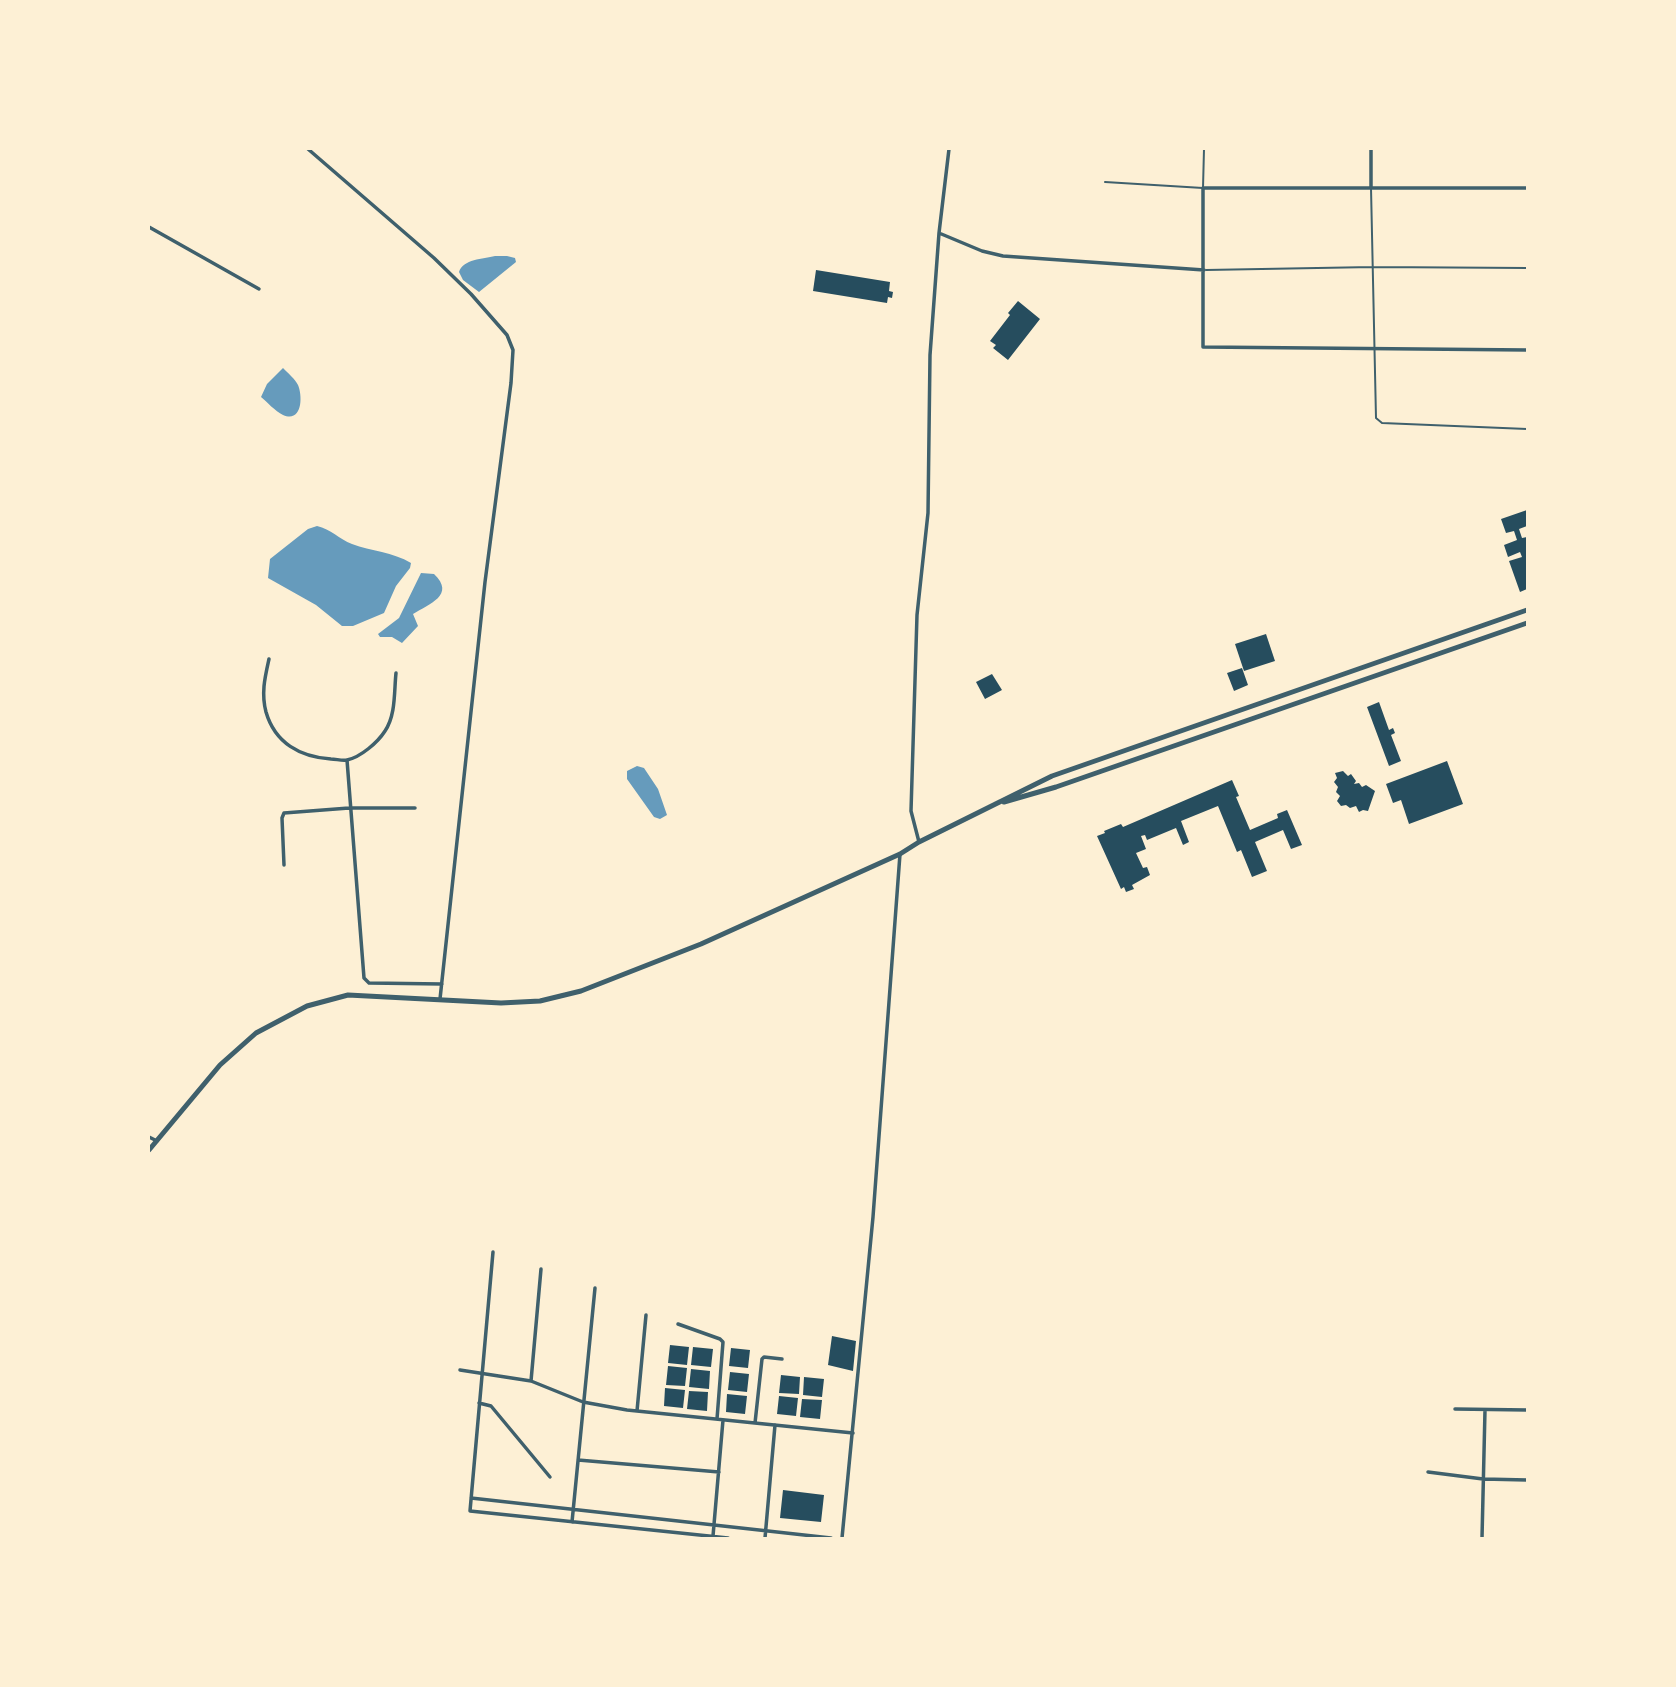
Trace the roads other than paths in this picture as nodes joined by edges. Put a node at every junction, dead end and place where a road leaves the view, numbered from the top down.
1 (308, 149) edge
2 (949, 149) edge
3 (1204, 149) edge
4 (1371, 149) edge
5 (1105, 182) dead end
6 (1203, 188) junction
7 (1371, 188) junction
8 (1527, 188) edge
9 (149, 227) edge
10 (939, 233) junction
11 (1373, 267) junction
12 (1527, 268) edge
13 (1204, 270) junction
14 (259, 289) dead end
15 (1373, 350) junction
16 (1527, 350) edge
17 (1527, 429) edge
18 (1527, 610) edge
19 (1527, 623) edge
20 (269, 659) dead end
21 (1370, 664) junction
22 (396, 673) dead end
23 (1374, 677) junction
24 (347, 760) junction
25 (988, 807) junction
26 (349, 808) junction
27 (415, 808) dead end
28 (919, 842) junction
29 (900, 854) junction
30 (284, 865) dead end
31 (442, 984) junction
32 (440, 1000) junction
33 (149, 1137) edge
34 (156, 1140) junction
35 (149, 1150) edge
36 (492, 1252) dead end
37 (541, 1269) dead end
38 (595, 1288) dead end
39 (646, 1315) dead end
40 (678, 1324) dead end
41 (782, 1359) dead end
42 (460, 1370) dead end
43 (482, 1373) junction
44 (531, 1381) junction
45 (583, 1402) junction
46 (479, 1403) junction
47 (1455, 1409) dead end
48 (1485, 1410) junction
49 (1527, 1410) edge
50 (637, 1411) junction
51 (716, 1419) junction
52 (723, 1420) junction
53 (755, 1423) junction
54 (775, 1425) junction
55 (853, 1433) junction
56 (578, 1460) junction
57 (719, 1472) junction
58 (1428, 1472) dead end
59 (550, 1477) dead end
60 (1483, 1479) junction
61 (1527, 1480) edge
62 (471, 1498) junction
63 (573, 1510) junction
64 (572, 1522) junction
65 (714, 1525) junction
66 (766, 1531) junction
67 (713, 1537) edge
68 (728, 1538) edge
69 (765, 1538) edge
70 (831, 1538) edge
71 (842, 1538) edge
72 (1482, 1538) edge

1 - 31 street
2 - 10 street
3 - 6 lane
4 - 7 street
5 - 6 lane
6 - 7 street
6 - 13 street
7 - 8 street
7 - 11 lane
9 - 14 street
10 - 13 street
10 - 28 street
11 - 12 lane
11 - 13 lane
11 - 15 lane
13 - 15 street
15 - 16 street
15 - 17 lane
18 - 21 street
19 - 23 street
20 - 24 street
21 - 23 street
21 - 25 street
22 - 24 street
23 - 25 street
24 - 26 street
25 - 28 street
26 - 27 street
26 - 30 street
26 - 31 street
28 - 29 street
29 - 32 street
29 - 55 street
31 - 32 street
32 - 34 street
33 - 34 street
34 - 35 street
36 - 43 street
37 - 44 street
38 - 45 street
39 - 50 street
40 - 51 street
41 - 53 street
42 - 43 street
43 - 44 street
43 - 46 street
44 - 45 street
45 - 50 street
45 - 56 street
46 - 59 street
46 - 62 street
47 - 48 street
48 - 49 street
48 - 60 street
50 - 51 street
51 - 52 street
52 - 53 street
52 - 57 street
53 - 54 street
54 - 55 street
54 - 66 street
55 - 71 street
56 - 57 street
56 - 63 street
57 - 65 street
58 - 60 street
60 - 61 street
60 - 72 street
62 - 63 street
62 - 64 street
63 - 64 street
63 - 65 street
64 - 67 street
65 - 66 street
65 - 67 street
66 - 69 street
66 - 70 street
67 - 68 street

